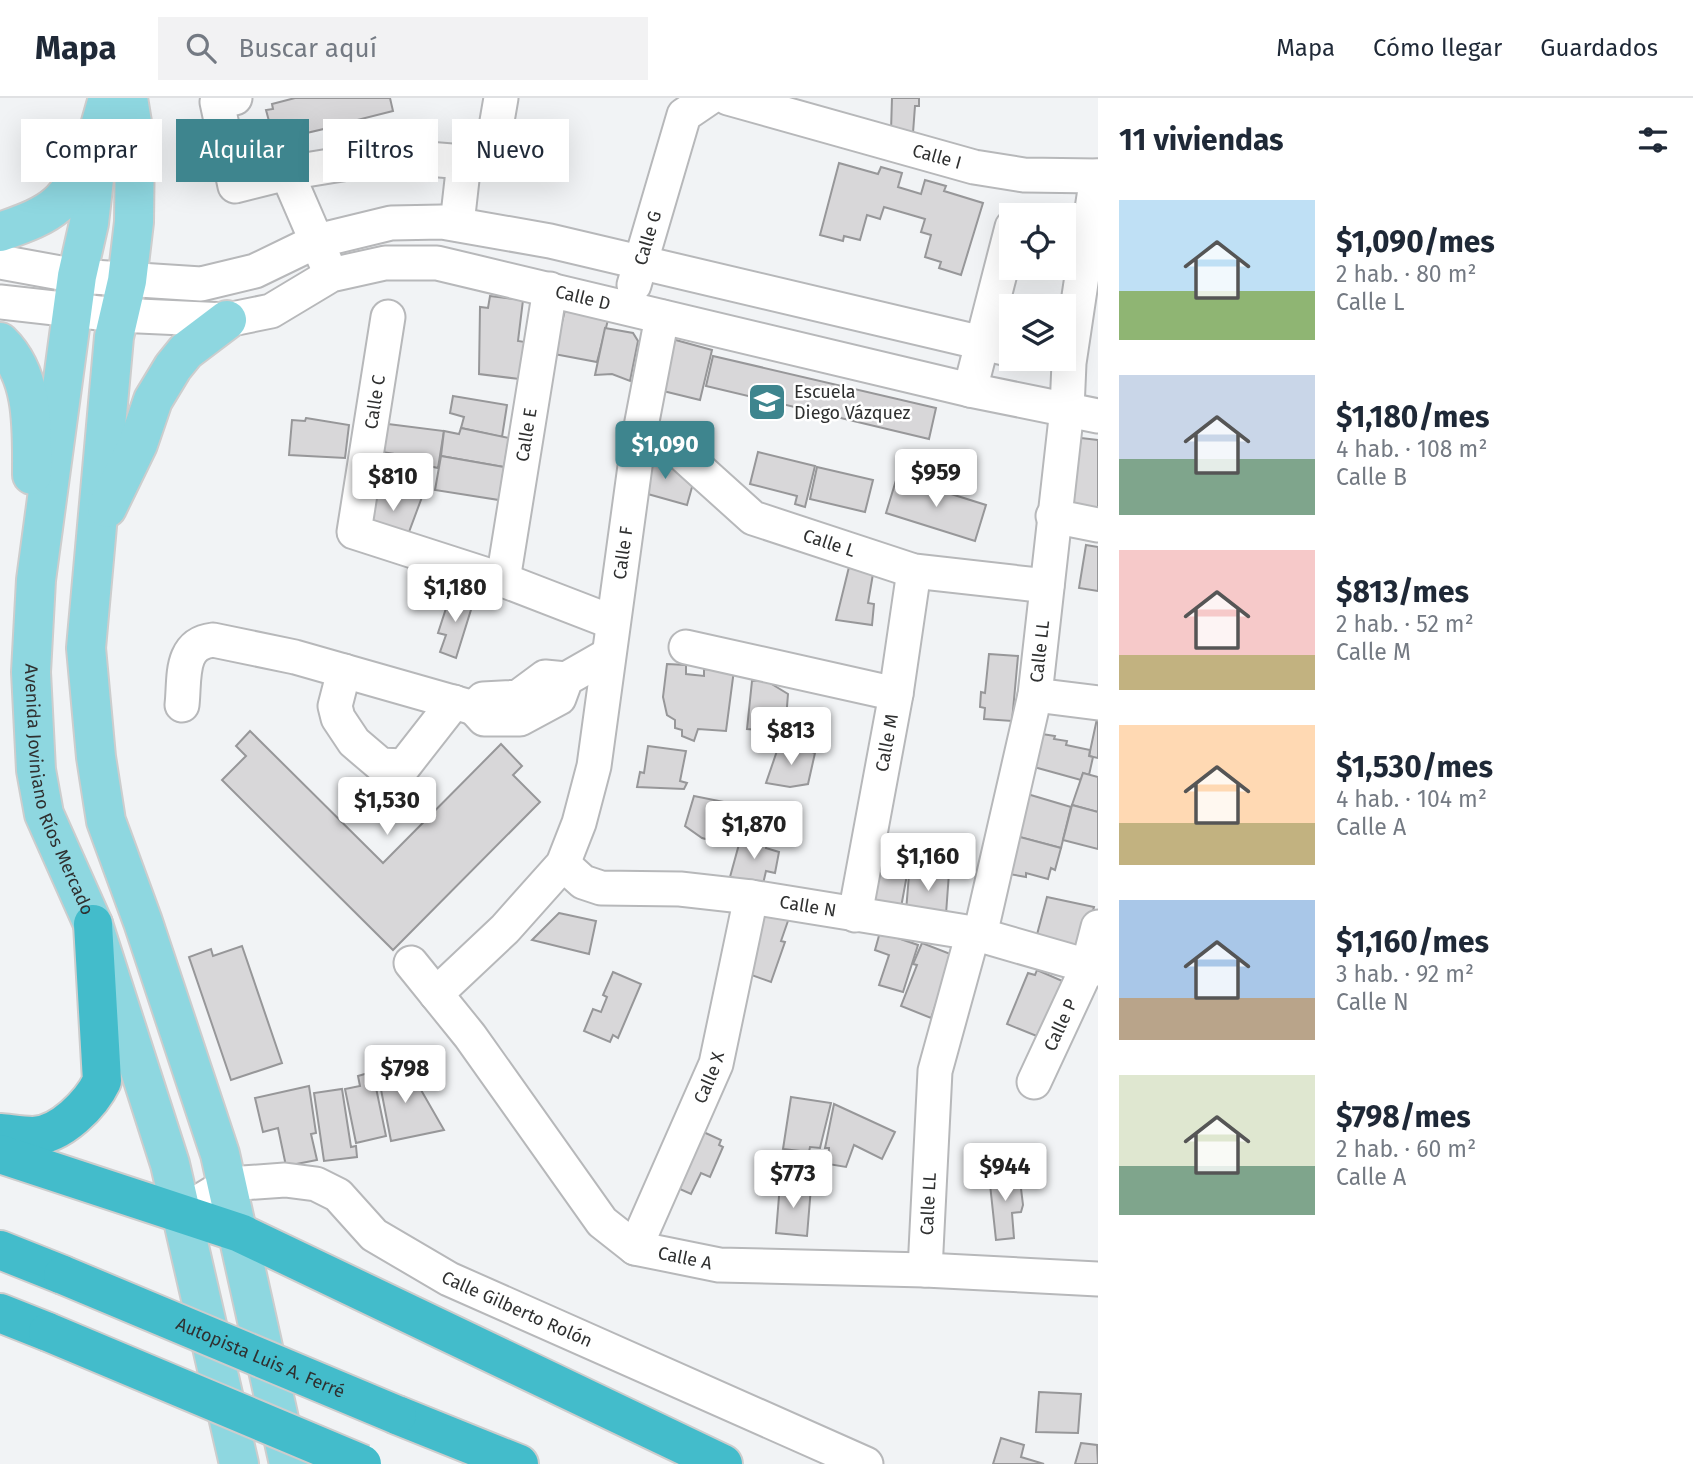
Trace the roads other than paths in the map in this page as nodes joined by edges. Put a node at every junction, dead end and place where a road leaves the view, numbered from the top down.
1 (128, 98) edge
2 (501, 98) edge
3 (709, 98) edge
4 (728, 98) edge
5 (226, 100) edge
6 (104, 112) edge
7 (228, 119) edge
8 (497, 119) edge
9 (452, 161) edge
10 (309, 169) edge
11 (1024, 175) junction
12 (1098, 176) edge
13 (235, 182) edge
14 (251, 182) edge
15 (291, 182) edge
16 (462, 182) edge
17 (1017, 203) edge
18 (457, 224) junction
19 (0, 232) edge
20 (317, 242) junction
21 (0, 262) edge
22 (640, 264) junction
23 (331, 275) junction
24 (1005, 280) edge
25 (550, 289) junction
26 (75, 292) junction
27 (122, 298) junction
28 (0, 302) edge
29 (628, 308) junction
30 (388, 317) dead end
31 (662, 317) junction
32 (227, 320) junction
33 (1076, 335) edge
34 (0, 342) edge
35 (997, 346) edge
36 (1073, 371) edge
37 (970, 390) junction
38 (1082, 412) edge
39 (639, 437) junction
40 (1053, 516) junction
41 (47, 521) junction
42 (1098, 525) edge
43 (97, 529) junction
44 (914, 571) junction
45 (503, 580) junction
46 (1047, 586) junction
47 (612, 622) junction
48 (686, 647) dead end
49 (608, 655) junction
50 (344, 671) junction
51 (896, 694) junction
52 (1035, 695) junction
53 (1098, 704) edge
54 (182, 705) dead end
55 (464, 705) junction
56 (562, 864) junction
57 (751, 897) junction
58 (855, 915) junction
59 (93, 924) junction
60 (1098, 927) edge
61 (976, 934) junction
62 (411, 963) dead end
63 (1093, 968) edge
64 (436, 994) junction
65 (1034, 1082) dead end
66 (0, 1133) edge
67 (0, 1154) edge
68 (228, 1184) junction
69 (182, 1212) junction
70 (240, 1233) junction
71 (635, 1248) junction
72 (0, 1250) edge
73 (925, 1270) junction
74 (1098, 1279) edge
75 (0, 1312) edge
76 (239, 1464) edge
77 (289, 1464) edge
78 (362, 1464) edge
79 (519, 1464) edge
80 (723, 1464) edge
81 (866, 1464) edge

1 - 27 main road, Avenida Joviniano Ríos Mercado
2 - 8 street
3 - 22 street, Calle G
4 - 11 street, Calle I
5 - 7 street
6 - 19 main road
6 - 26 main road, Avenida Joviniano Ríos Mercado
9 - 10 street
11 - 12 street, Calle I
11 - 17 street
12 - 33 street, Calle LL
13 - 14 street
15 - 20 street
16 - 18 street
18 - 20 street, Calle D
18 - 22 street, Calle D
20 - 23 street
20 - 27 street, Calle D
21 - 26 street
22 - 29 street, Calle G
22 - 35 street, Calle D
23 - 25 street, Calle D
23 - 32 street, Calle D
24 - 35 street
25 - 29 street, Calle D
25 - 45 street, Calle E
26 - 27 street, Calle D
26 - 28 street
26 - 41 main road, Avenida Joviniano Ríos Mercado
27 - 32 street, Calle D
27 - 43 main road, Avenida Joviniano Ríos Mercado
29 - 31 street, Calle D
30 - 45 street, Calle C
31 - 37 street, Calle D
31 - 39 street, Calle F
32 - 43 main road
34 - 41 main road
35 - 37 street
36 - 38 street, Calle LL
37 - 38 street, Calle D
38 - 40 street, Calle LL
39 - 44 street, Calle L
39 - 47 street, Calle F
40 - 42 street
40 - 46 street, Calle LL
41 - 59 main road, Avenida Joviniano Ríos Mercado
43 - 68 main road, Avenida Joviniano Ríos Mercado
44 - 46 street, Calle L
44 - 51 street, Calle M
45 - 47 street
46 - 52 street, Calle LL
47 - 49 street, Calle F
48 - 51 street
49 - 55 street
49 - 56 street, Calle F
50 - 54 street
50 - 55 street
50 - 55 street
51 - 58 street, Calle M
52 - 53 street
52 - 61 street, Calle LL
56 - 57 street, Calle N
56 - 64 street, Calle F
57 - 58 street, Calle N
57 - 71 street, Calle X
58 - 61 street, Calle N
59 - 66 highway
59 - 69 main road, Avenida Joviniano Ríos Mercado
60 - 63 street, Calle P
61 - 63 street, Calle N
61 - 73 street, Calle LL
62 - 64 street, Calle A
63 - 65 street, Calle P
64 - 71 street, Calle A
67 - 69 highway
68 - 69 street, Calle Gilberto Rolón
68 - 70 main road, Avenida Joviniano Ríos Mercado
68 - 81 street, Calle Gilberto Rolón
69 - 70 highway
69 - 76 main road, Avenida Joviniano Ríos Mercado
70 - 77 main road, Avenida Joviniano Ríos Mercado
70 - 80 highway
71 - 73 street, Calle A
72 - 79 highway, Autopista Luis A. Ferré, bridge
73 - 74 street, Calle A
75 - 78 highway, bridge

